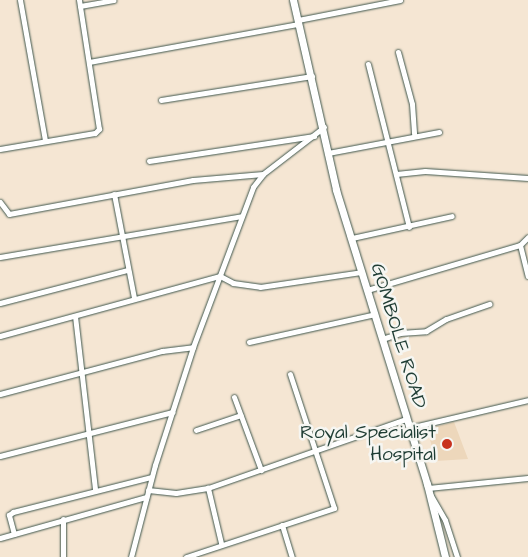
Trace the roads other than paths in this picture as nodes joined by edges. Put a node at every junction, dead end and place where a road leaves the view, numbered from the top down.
1 (20, 0) edge
2 (79, 0) edge
3 (113, 0) edge
4 (293, 0) edge
5 (400, 0) edge
6 (80, 6) junction
7 (298, 22) junction
8 (398, 52) dead end
9 (89, 62) junction
10 (368, 64) dead end
11 (312, 76) junction
12 (161, 100) dead end
13 (324, 127) junction
14 (439, 132) dead end
15 (414, 134) junction
16 (315, 136) junction
17 (388, 140) junction
18 (45, 141) junction
19 (0, 149) edge
20 (328, 153) junction
21 (149, 161) dead end
22 (263, 174) junction
23 (396, 174) junction
24 (528, 178) edge
25 (114, 194) junction
26 (0, 202) edge
27 (242, 216) junction
28 (452, 216) dead end
29 (409, 227) junction
30 (528, 237) edge
31 (122, 238) junction
32 (352, 238) junction
33 (520, 245) junction
34 (0, 257) edge
35 (128, 270) junction
36 (361, 272) junction
37 (220, 276) junction
38 (528, 276) edge
39 (367, 290) junction
40 (134, 298) junction
41 (0, 303) edge
42 (489, 304) dead end
43 (375, 314) junction
44 (75, 316) junction
45 (0, 336) edge
46 (382, 339) junction
47 (249, 342) dead end
48 (193, 347) junction
49 (82, 372) junction
50 (290, 374) dead end
51 (0, 394) edge
52 (234, 397) dead end
53 (528, 400) edge
54 (172, 412) junction
55 (241, 415) junction
56 (406, 418) junction
57 (409, 428) junction
58 (89, 430) junction
59 (196, 430) dead end
60 (315, 449) junction
61 (0, 456) edge
62 (261, 470) junction
63 (152, 477) junction
64 (528, 478) edge
65 (208, 488) junction
66 (95, 490) junction
67 (148, 490) junction
68 (428, 490) junction
69 (146, 497) junction
70 (63, 519) junction
71 (282, 525) junction
72 (14, 534) junction
73 (0, 538) edge
74 (221, 543) junction
75 (63, 557) edge
76 (131, 557) edge
77 (186, 557) edge
78 (292, 557) edge
79 (445, 557) edge
80 (457, 557) edge

1 - 18 street
2 - 6 street
3 - 6 street
4 - 7 street, GOMBOLE ROAD
5 - 7 street
6 - 9 street
7 - 9 street
7 - 11 street, GOMBOLE ROAD
8 - 15 street
9 - 18 street
10 - 17 street
11 - 12 street
11 - 13 street, GOMBOLE ROAD
13 - 16 street
13 - 20 street, GOMBOLE ROAD
14 - 15 street
15 - 17 street
16 - 21 street
16 - 22 street
17 - 20 street
17 - 23 street
18 - 19 street
20 - 32 street, GOMBOLE ROAD
22 - 25 street
22 - 27 street
23 - 24 street
23 - 29 street
25 - 26 street
25 - 31 street
27 - 31 street
27 - 37 street
28 - 29 street
29 - 32 street
30 - 33 street
31 - 34 street
31 - 35 street
32 - 36 street, GOMBOLE ROAD
33 - 38 street
33 - 39 street
35 - 40 street
35 - 41 street
36 - 37 street
36 - 39 street, GOMBOLE ROAD
37 - 40 street
37 - 48 street
39 - 43 street, GOMBOLE ROAD
40 - 44 street
42 - 46 street
43 - 46 street, GOMBOLE ROAD
43 - 47 street
44 - 45 street
44 - 49 street
46 - 56 street, GOMBOLE ROAD
48 - 49 street
48 - 54 street
49 - 51 street
49 - 58 street
50 - 60 street
52 - 55 street
53 - 57 street
54 - 58 street
54 - 63 street
55 - 59 street
55 - 62 street
56 - 57 street, GOMBOLE ROAD
56 - 60 street
57 - 68 street, GOMBOLE ROAD
58 - 61 street
58 - 66 street
60 - 62 street
60 - 71 street
62 - 65 street
63 - 66 street
63 - 67 street
64 - 68 street
65 - 67 street
65 - 74 street
66 - 72 street
67 - 69 street
68 - 79 street, GOMBOLE ROAD
68 - 80 street
69 - 70 street
69 - 76 street
70 - 72 street
70 - 75 street
71 - 74 street
71 - 78 street
72 - 73 street
74 - 77 street

